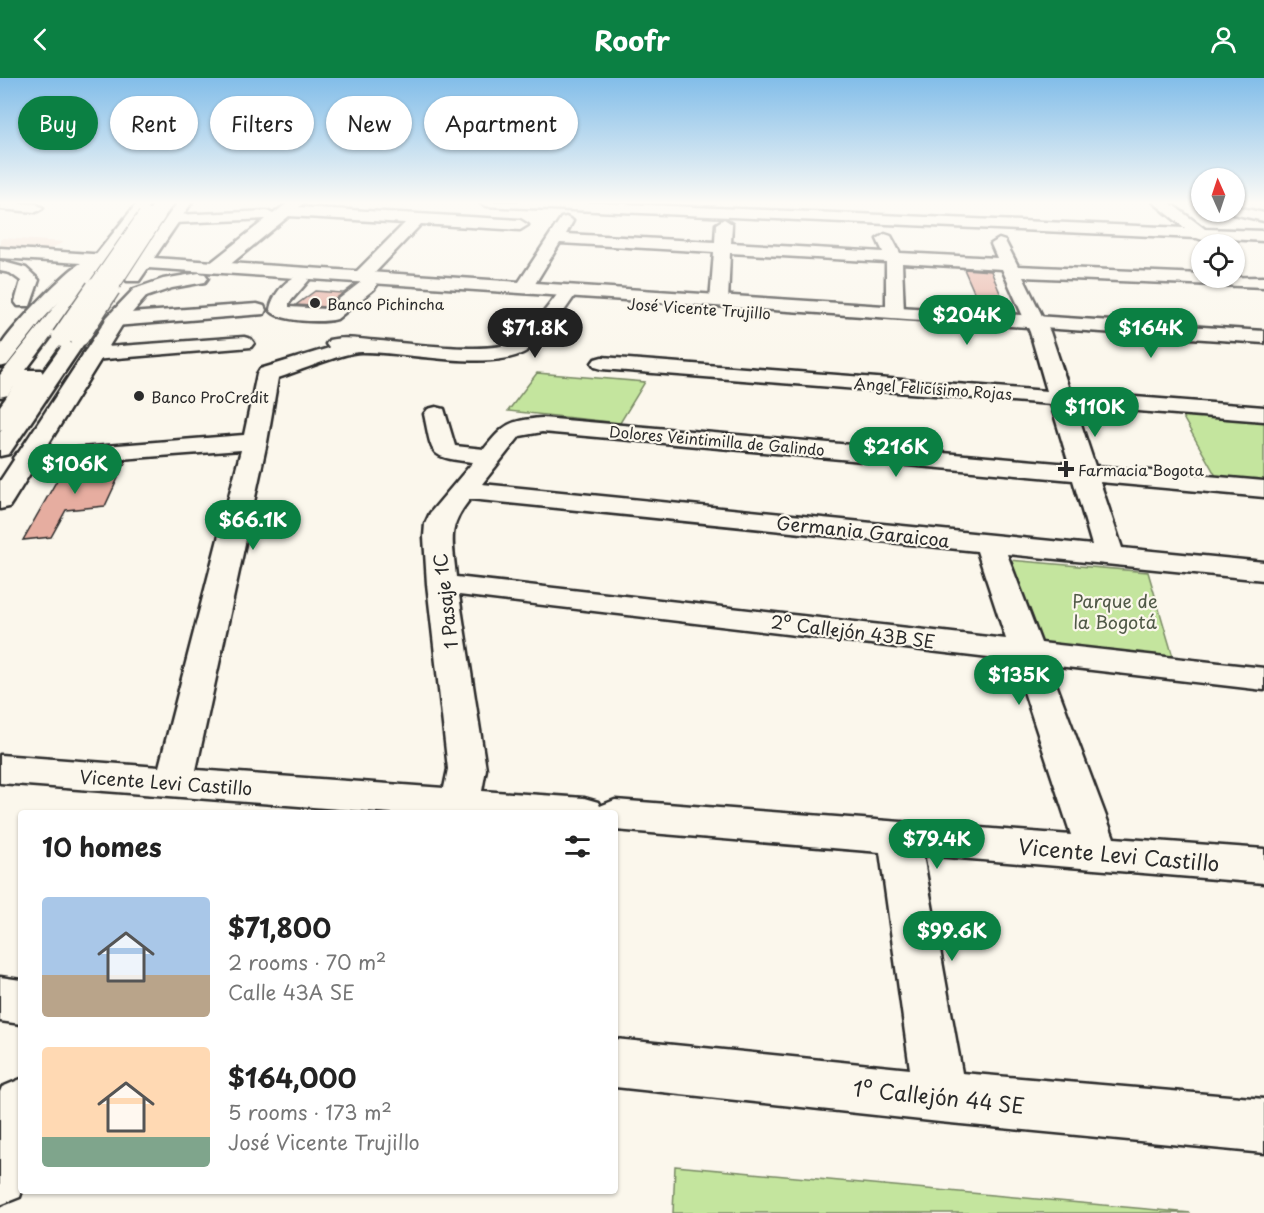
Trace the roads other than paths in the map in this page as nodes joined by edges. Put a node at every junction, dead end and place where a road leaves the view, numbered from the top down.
1 (37, 255) edge
2 (105, 255) edge
3 (126, 255) edge
4 (146, 255) edge
5 (164, 255) edge
6 (229, 255) edge
7 (386, 255) edge
8 (539, 255) edge
9 (721, 255) edge
10 (859, 255) edge
11 (1005, 255) edge
12 (894, 257) junction
13 (0, 260) edge
14 (1121, 261) dead end
15 (140, 262) junction
16 (0, 266) edge
17 (1011, 267) junction
18 (1245, 267) edge
19 (35, 269) junction
20 (89, 269) junction
21 (208, 271) junction
22 (1137, 277) junction
23 (300, 280) junction
24 (365, 281) junction
25 (129, 282) junction
26 (1264, 282) edge
27 (524, 288) junction
28 (566, 295) junction
29 (719, 301) junction
30 (30, 308) junction
31 (257, 310) dead end
32 (895, 313) junction
33 (10, 316) dead end
34 (115, 320) junction
35 (1038, 327) junction
36 (70, 336) junction
37 (1264, 337) edge
38 (244, 343) dead end
39 (1264, 348) edge
40 (93, 354) junction
41 (0, 361) edge
42 (602, 363) dead end
43 (0, 390) edge
44 (1061, 398) junction
45 (436, 414) dead end
46 (1264, 414) edge
47 (0, 423) edge
48 (530, 425) joint
49 (255, 442) junction
50 (0, 449) edge
51 (491, 457) junction
52 (27, 458) junction
53 (1084, 473) junction
54 (1264, 489) edge
55 (462, 490) junction
56 (0, 501) edge
57 (989, 543) junction
58 (1110, 555) junction
59 (1264, 571) edge
60 (441, 584) junction
61 (1028, 651) junction
62 (1264, 679) edge
63 (0, 769) edge
64 (174, 782) junction
65 (460, 808) edge
66 (510, 810) edge
67 (618, 815) edge
68 (899, 837) junction
69 (1098, 852) junction
70 (1264, 866) edge
71 (0, 999) edge
72 (18, 1002) edge
73 (618, 1063) edge
74 (940, 1097) junction
75 (18, 1115) edge
76 (1264, 1126) edge
77 (0, 1177) edge

1 - 20 street, José Vicente Trujillo
2 - 20 street
3 - 36 street, bridge
4 - 15 street
5 - 21 street
6 - 21 street
7 - 24 street
8 - 27 street
9 - 29 street
10 - 12 street
11 - 17 street
12 - 17 street
12 - 32 street
13 - 19 street, José Vicente Trujillo
14 - 22 street
15 - 20 street, José Vicente Trujillo
15 - 21 street, José Vicente Trujillo
15 - 25 street
16 - 30 street
17 - 22 street
17 - 35 street
18 - 26 street
19 - 20 street, José Vicente Trujillo
19 - 30 street
20 - 25 street, José Vicente Trujillo
20 - 30 street
20 - 43 street
21 - 23 street, José Vicente Trujillo
21 - 24 street, José Vicente Trujillo
21 - 25 street, José Vicente Trujillo
21 - 34 street
22 - 26 street
23 - 24 street, José Vicente Trujillo
23 - 24 street
24 - 27 street, José Vicente Trujillo
24 - 28 street, José Vicente Trujillo
25 - 34 street
27 - 28 street, José Vicente Trujillo
28 - 29 street, José Vicente Trujillo
28 - 35 street, José Vicente Trujillo
28 - 49 street
29 - 32 street, José Vicente Trujillo
30 - 33 street
30 - 41 street
31 - 34 street
32 - 35 street, José Vicente Trujillo
34 - 40 street
35 - 37 street, José Vicente Trujillo
35 - 39 street, José Vicente Trujillo
35 - 44 street
36 - 47 street
36 - 50 street
38 - 40 street
40 - 52 street
42 - 44 street, Angel Felicísimo Rojas
44 - 46 street, Angel Felicísimo Rojas
44 - 53 street
45 - 51 street
48 - 51 street, 1 Pasaje 1C
48 - 53 street, Dolores Veintimilla de Galindo
49 - 52 street
49 - 64 street
51 - 55 street, 1 Pasaje 1C
52 - 56 street
53 - 54 street, Dolores Veintimilla de Galindo
53 - 58 street
55 - 57 street, Germania Garaicoa
55 - 60 street, 1 Pasaje 1C
57 - 58 street, Germania Garaicoa
57 - 61 street
58 - 59 street, Germania Garaicoa
60 - 61 street, 2º Callejón 43B SE
60 - 65 street, 1 Pasaje 1C
61 - 62 street, 2º Callejón 43B SE
61 - 69 street
63 - 64 street, Vicente Levi Castillo
64 - 65 street, Vicente Levi Castillo
65 - 66 street, Vicente Levi Castillo
67 - 68 street, Vicente Levi Castillo
68 - 69 street, Vicente Levi Castillo
68 - 74 street
69 - 70 street, Vicente Levi Castillo
71 - 72 street
73 - 74 street, 1º Callejón 44 SE
74 - 76 street, 1º Callejón 44 SE
75 - 77 street

